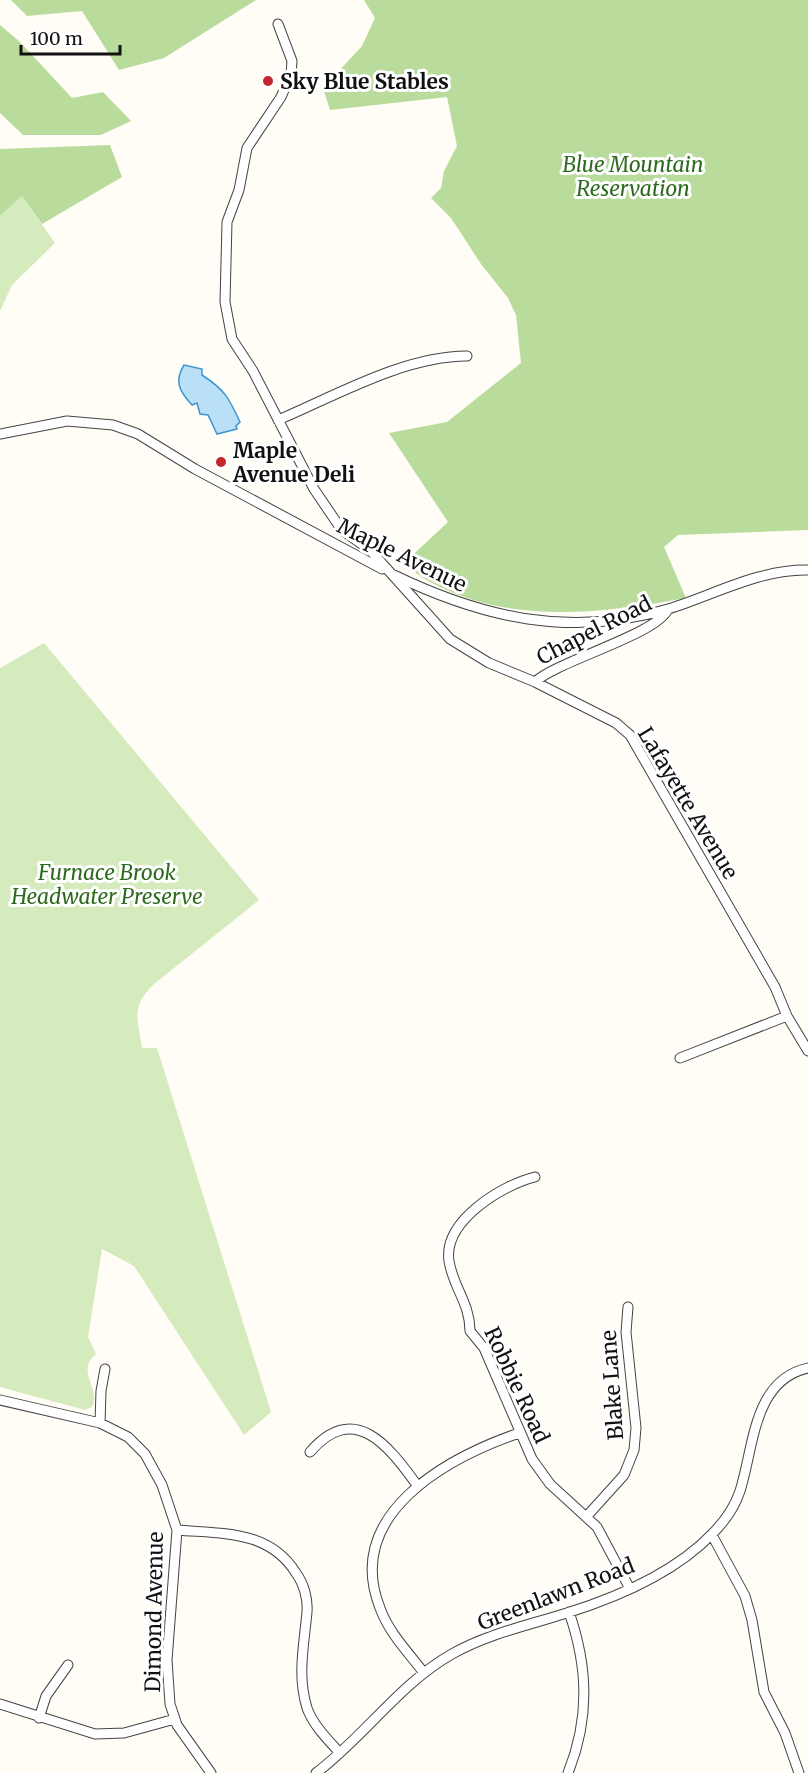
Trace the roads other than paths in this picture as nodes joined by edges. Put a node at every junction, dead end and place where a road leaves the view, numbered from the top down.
1 (278, 24) dead end
2 (467, 356) dead end
3 (278, 420) junction
4 (0, 434) edge
5 (808, 570) edge
6 (388, 572) junction
7 (668, 609) junction
8 (535, 682) junction
9 (787, 1016) junction
10 (808, 1051) edge
11 (680, 1058) dead end
12 (534, 1177) dead end
13 (628, 1307) dead end
14 (808, 1368) edge
15 (105, 1369) dead end
16 (0, 1401) edge
17 (100, 1423) junction
18 (519, 1433) junction
19 (310, 1452) dead end
20 (417, 1485) junction
21 (587, 1516) junction
22 (177, 1530) junction
23 (712, 1535) junction
24 (629, 1587) junction
25 (569, 1612) junction
26 (68, 1665) dead end
27 (424, 1673) junction
28 (0, 1704) edge
29 (39, 1718) junction
30 (175, 1719) junction
31 (340, 1753) junction
32 (211, 1773) edge
33 (315, 1773) edge
34 (568, 1773) edge
35 (799, 1773) edge

1 - 3 street, Lafayette Avenue
2 - 3 street
3 - 6 street, Lafayette Avenue
4 - 6 street, Maple Avenue
5 - 7 street, Maple Avenue
6 - 7 street, Maple Avenue
6 - 8 street, Lafayette Avenue
7 - 8 street, Chapel Road
8 - 9 street, Lafayette Avenue
9 - 10 street, Lafayette Avenue
9 - 11 street
12 - 18 street, Robbie Road
13 - 21 street, Blake Lane
14 - 23 street, Greenlawn Road
15 - 17 street
16 - 17 street, Dimond Avenue
17 - 22 street, Dimond Avenue
18 - 20 street
18 - 21 street, Robbie Road
19 - 20 street
20 - 27 street
21 - 24 street, Robbie Road
22 - 30 street, Dimond Avenue
22 - 31 street
23 - 24 street, Greenlawn Road
23 - 35 street
24 - 25 street, Greenlawn Road
25 - 27 street, Greenlawn Road
25 - 34 street
26 - 29 street
27 - 31 street, Greenlawn Road
28 - 29 street
29 - 30 street
30 - 32 street
31 - 33 street, Greenlawn Road

